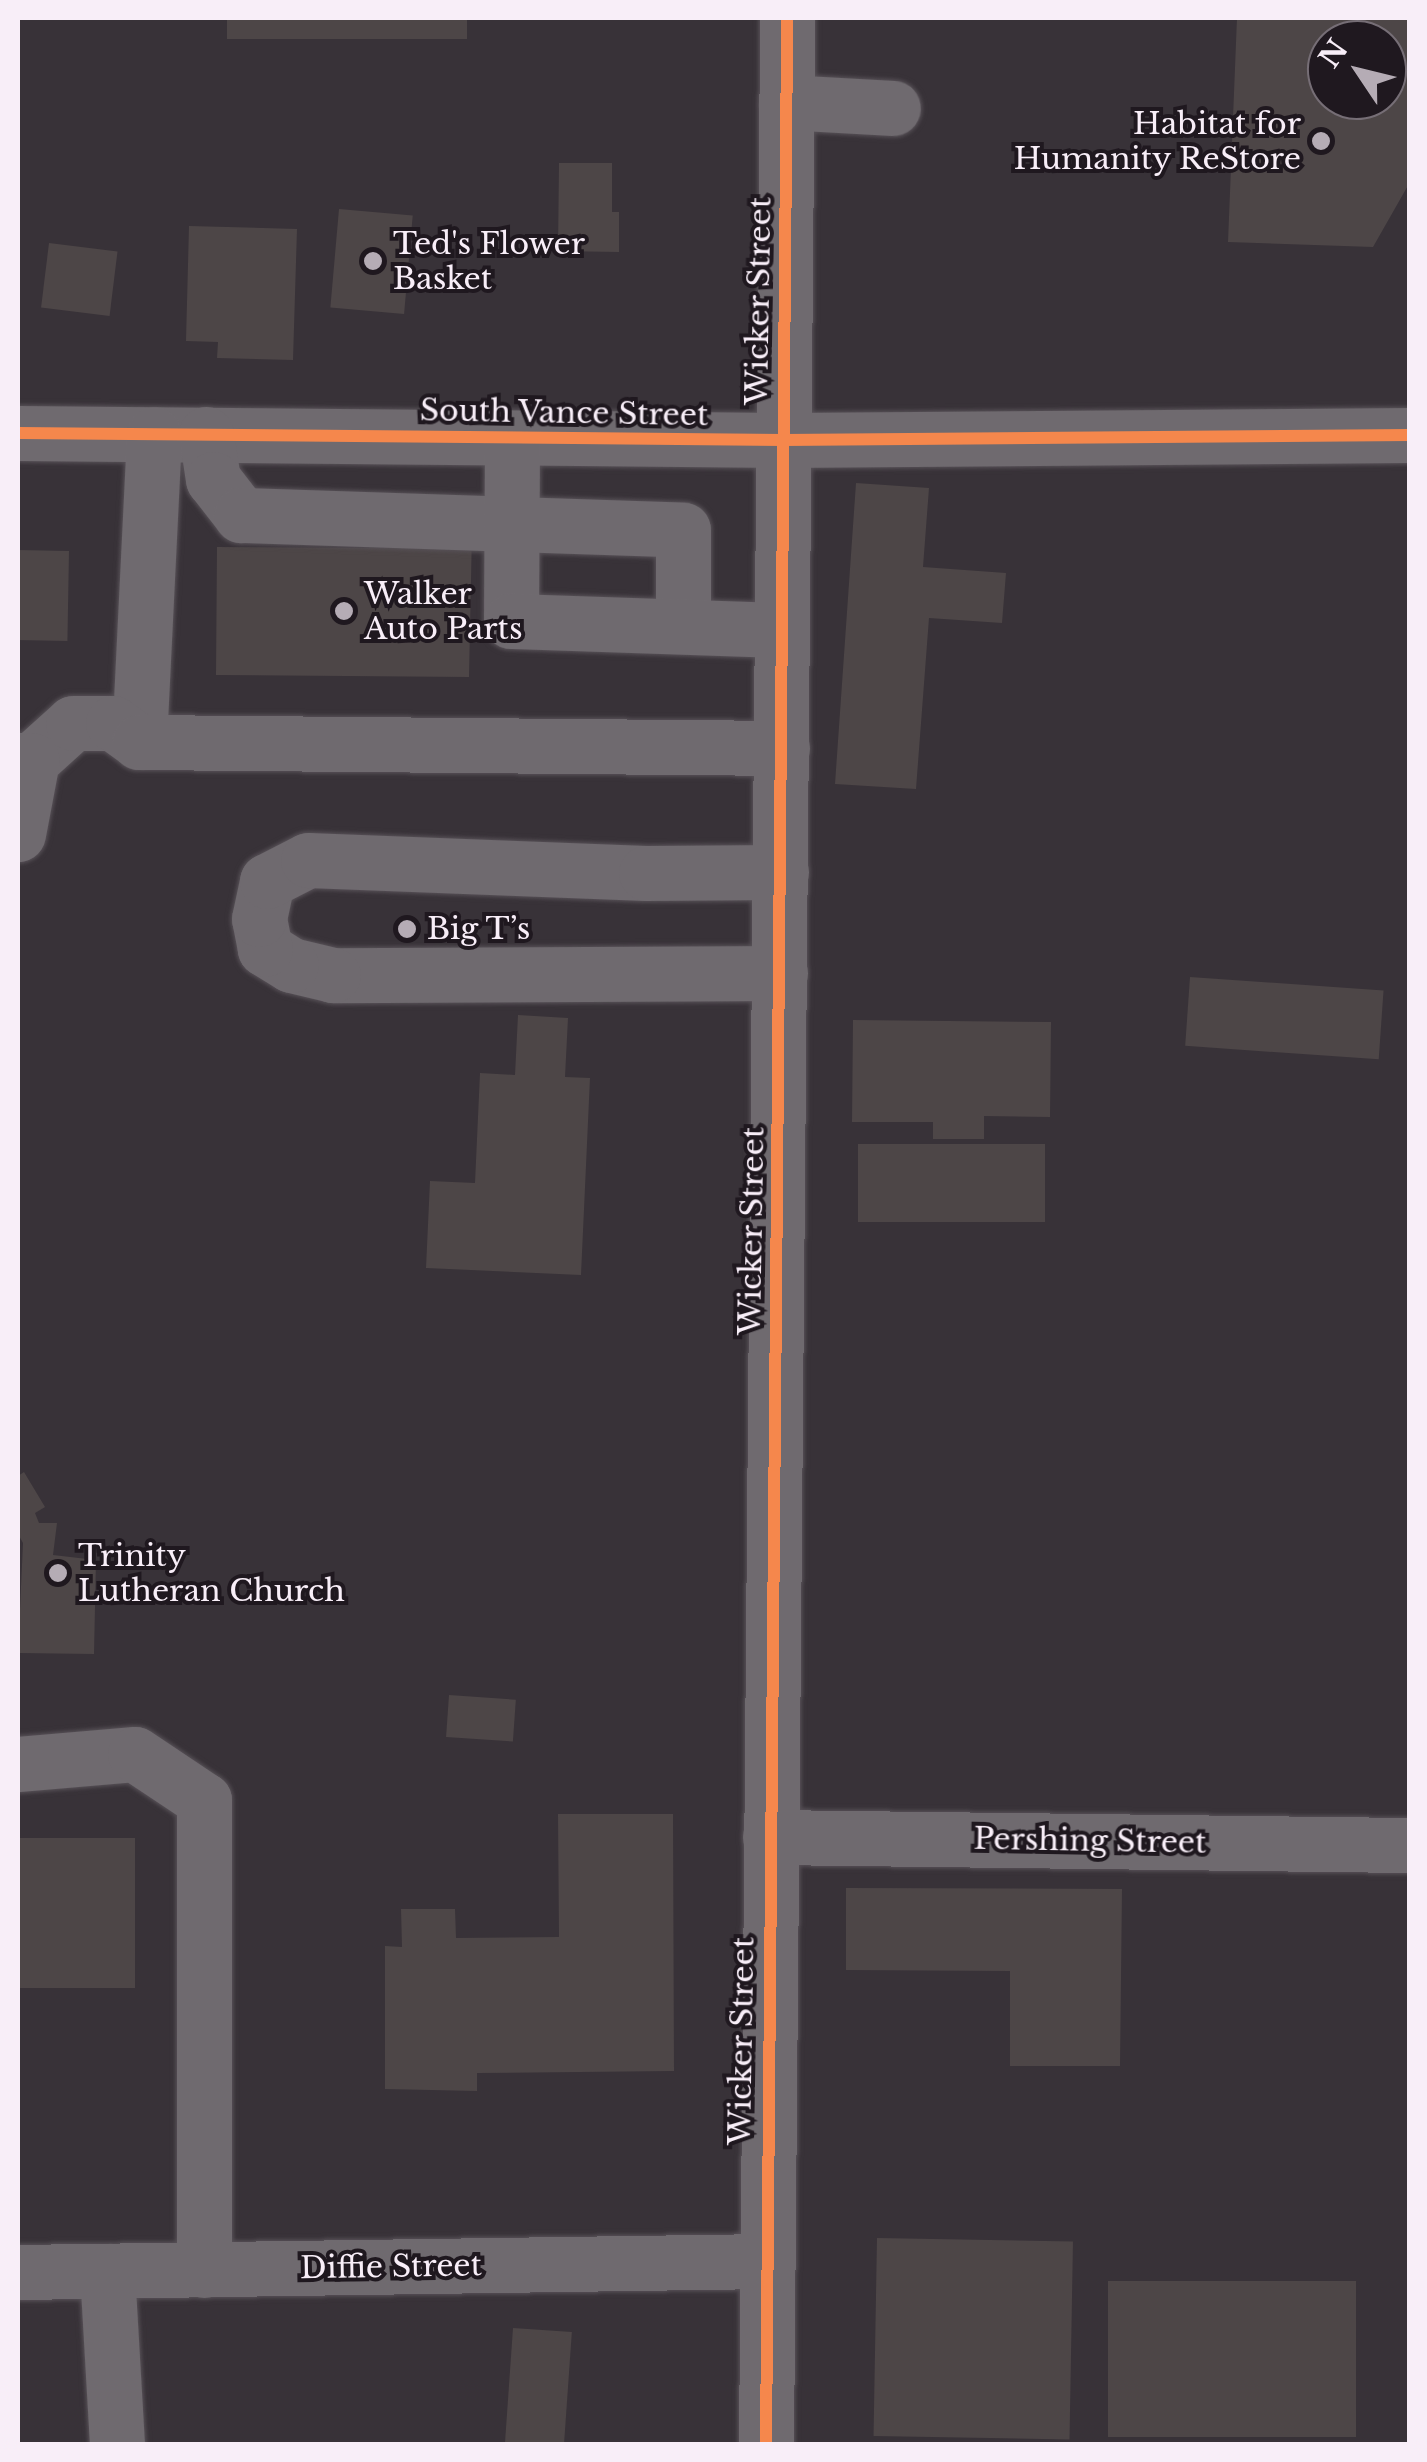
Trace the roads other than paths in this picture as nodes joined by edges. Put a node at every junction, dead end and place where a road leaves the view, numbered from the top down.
1 (787, 18) edge
2 (786, 102) junction
3 (893, 108) dead end
4 (18, 433) edge
5 (180, 434) junction
6 (1410, 435) edge
7 (512, 438) junction
8 (783, 440) junction
9 (512, 522) junction
10 (683, 626) junction
11 (782, 630) junction
12 (139, 742) junction
13 (782, 748) junction
14 (25, 760) edge
15 (18, 834) edge
16 (781, 872) junction
17 (780, 972) junction
18 (18, 1764) edge
19 (770, 1837) junction
20 (1410, 1845) edge
21 (764, 2261) junction
22 (204, 2270) junction
23 (107, 2271) junction
24 (18, 2272) edge
25 (118, 2444) edge
26 (766, 2444) edge

1 - 2 street, Wicker Street
2 - 3 street
2 - 8 street, Wicker Street
4 - 5 street, South Vance Street
5 - 7 street, South Vance Street
5 - 9 street
5 - 12 street
6 - 8 street, South Vance Street
7 - 8 street, South Vance Street
7 - 9 street
8 - 11 street, Wicker Street
9 - 10 street
9 - 10 street
10 - 11 street
11 - 13 street, Wicker Street
12 - 13 street
12 - 14 street
13 - 16 street, Wicker Street
14 - 15 street
16 - 17 street, Wicker Street
16 - 17 street
17 - 19 street, Wicker Street
18 - 22 street
19 - 20 street, Pershing Street
19 - 21 street, Wicker Street
21 - 22 street, Diffie Street
21 - 26 street, Wicker Street
22 - 23 street, Diffie Street
23 - 24 street, Diffie Street
23 - 25 street

